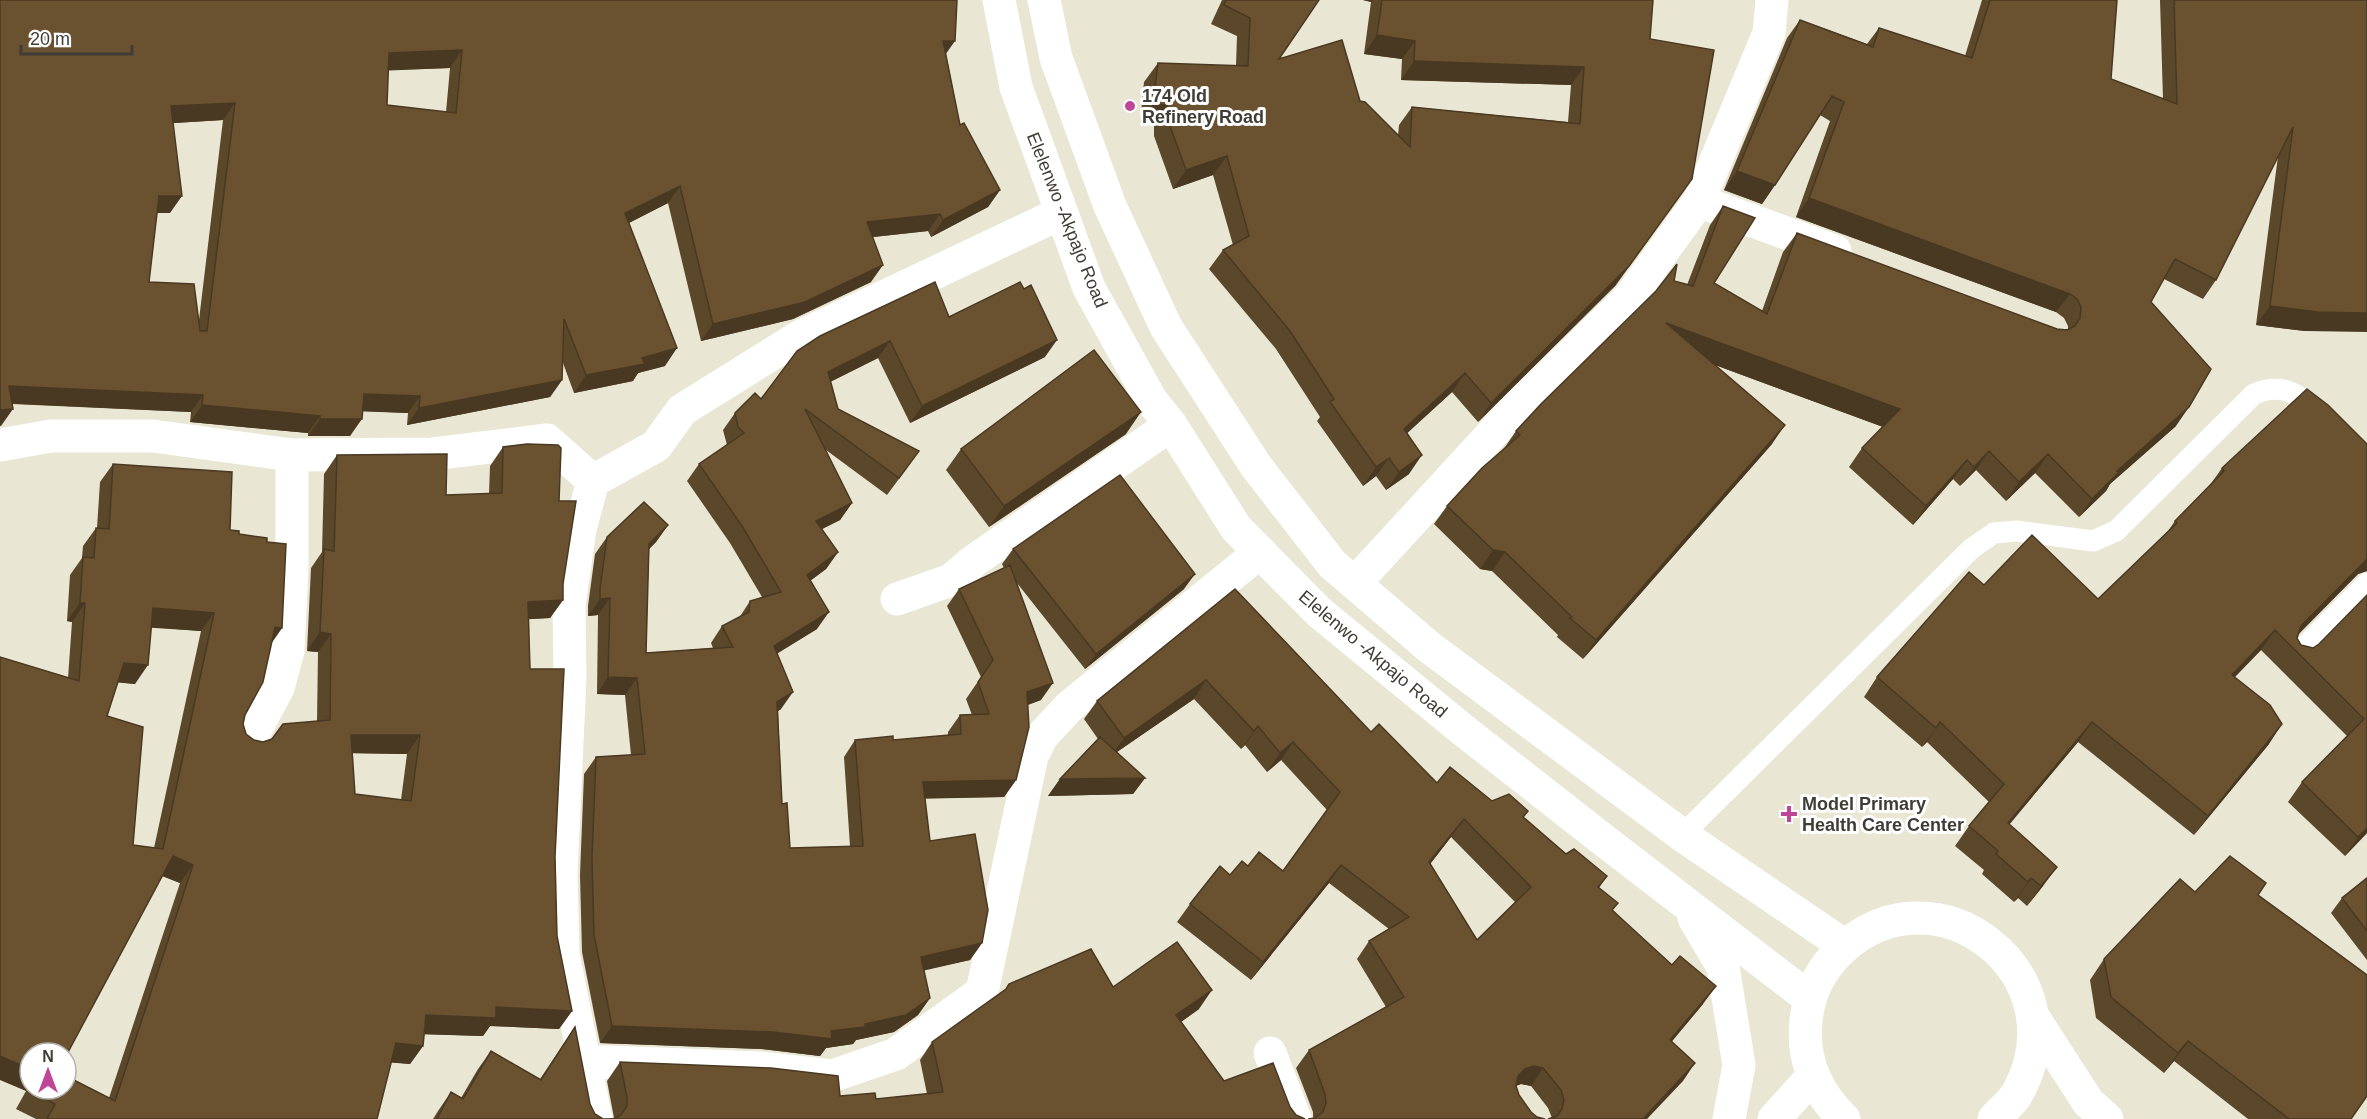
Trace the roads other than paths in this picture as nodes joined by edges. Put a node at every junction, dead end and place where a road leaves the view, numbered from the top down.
1 (999, 0) edge
2 (1044, 0) edge
3 (1772, 0) edge
4 (1699, 201) junction
5 (1061, 213) junction
6 (1863, 262) edge
7 (1171, 425) junction
8 (2333, 427) edge
9 (0, 445) edge
10 (292, 455) junction
11 (593, 481) junction
12 (1260, 552) junction
13 (1355, 583) junction
14 (2367, 583) edge
15 (897, 599) dead end
16 (2296, 656) edge
17 (249, 742) edge
18 (1682, 835) junction
19 (1687, 906) junction
20 (1845, 946) junction
21 (1809, 998) junction
22 (2034, 1018) junction
23 (1270, 1053) dead end
24 (584, 1061) junction
25 (1813, 1076) junction
26 (596, 1119) edge
27 (1295, 1119) edge
28 (1729, 1119) edge
29 (1774, 1119) edge
30 (1845, 1119) edge
31 (1994, 1119) edge
32 (2107, 1119) edge

1 - 5 street, Elelenwo -Akpajo Road
2 - 13 street
3 - 4 street
4 - 6 street
4 - 13 street
5 - 7 street, Elelenwo -Akpajo Road
5 - 11 street
7 - 12 street, Elelenwo -Akpajo Road
7 - 15 street
8 - 18 lane
9 - 10 street
10 - 11 street
10 - 17 street
11 - 24 street
12 - 19 street, Elelenwo -Akpajo Road
12 - 24 street
13 - 18 street
14 - 16 lane
18 - 20 street
19 - 21 street, Elelenwo -Akpajo Road
19 - 28 street
20 - 21 street
20 - 22 street
21 - 25 street
22 - 31 street
22 - 32 street
23 - 27 street
24 - 26 street
25 - 29 street
25 - 30 street

